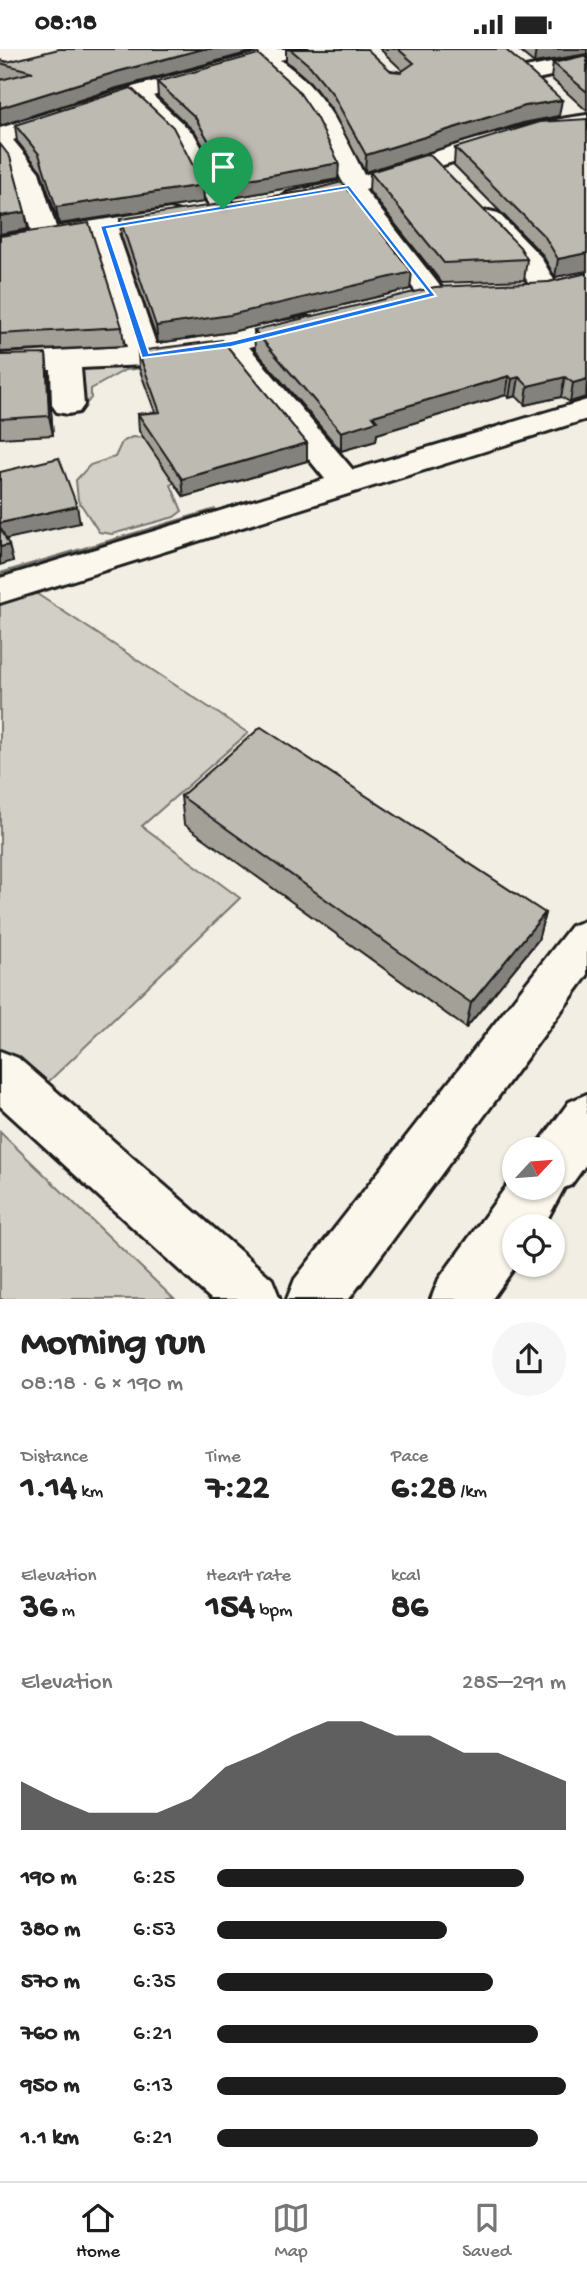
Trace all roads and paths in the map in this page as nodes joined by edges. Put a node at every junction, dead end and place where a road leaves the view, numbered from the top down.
1 (296, 49) edge
2 (510, 57) edge
3 (262, 58) junction
4 (587, 62) edge
5 (528, 74) junction
6 (110, 79) edge
7 (546, 90) edge
8 (132, 95) junction
9 (580, 119) edge
10 (0, 137) edge
11 (434, 162) junction
12 (453, 182) edge
13 (353, 186) junction
14 (472, 202) edge
15 (223, 209) junction
16 (103, 228) junction
17 (46, 236) junction
18 (0, 244) edge
19 (546, 288) edge
20 (432, 297) edge
21 (339, 318) edge
22 (231, 344) junction
23 (145, 356) junction
24 (65, 361) junction
25 (0, 363) edge
26 (68, 405) dead end
27 (587, 409) edge
28 (346, 484) junction
29 (0, 591) edge
30 (587, 940) edge
31 (0, 1074) edge
32 (587, 1119) edge
33 (565, 1150) edge
34 (529, 1201) edge
35 (252, 1299) edge
36 (315, 1299) edge
37 (459, 1299) edge

1 - 3 street
2 - 5 street
3 - 8 street
3 - 13 street
4 - 5 street
5 - 7 street
6 - 8 street
8 - 10 street
8 - 15 street
9 - 11 street
10 - 17 street
11 - 12 street
11 - 13 street
13 - 15 street
13 - 20 street
14 - 19 street
15 - 16 street
16 - 17 street
16 - 23 street
17 - 18 street
21 - 22 street
22 - 23 street
22 - 28 street
23 - 24 street
24 - 25 street
24 - 26 street
27 - 28 street
28 - 29 street
30 - 36 street
31 - 35 street
32 - 33 street
34 - 37 street

